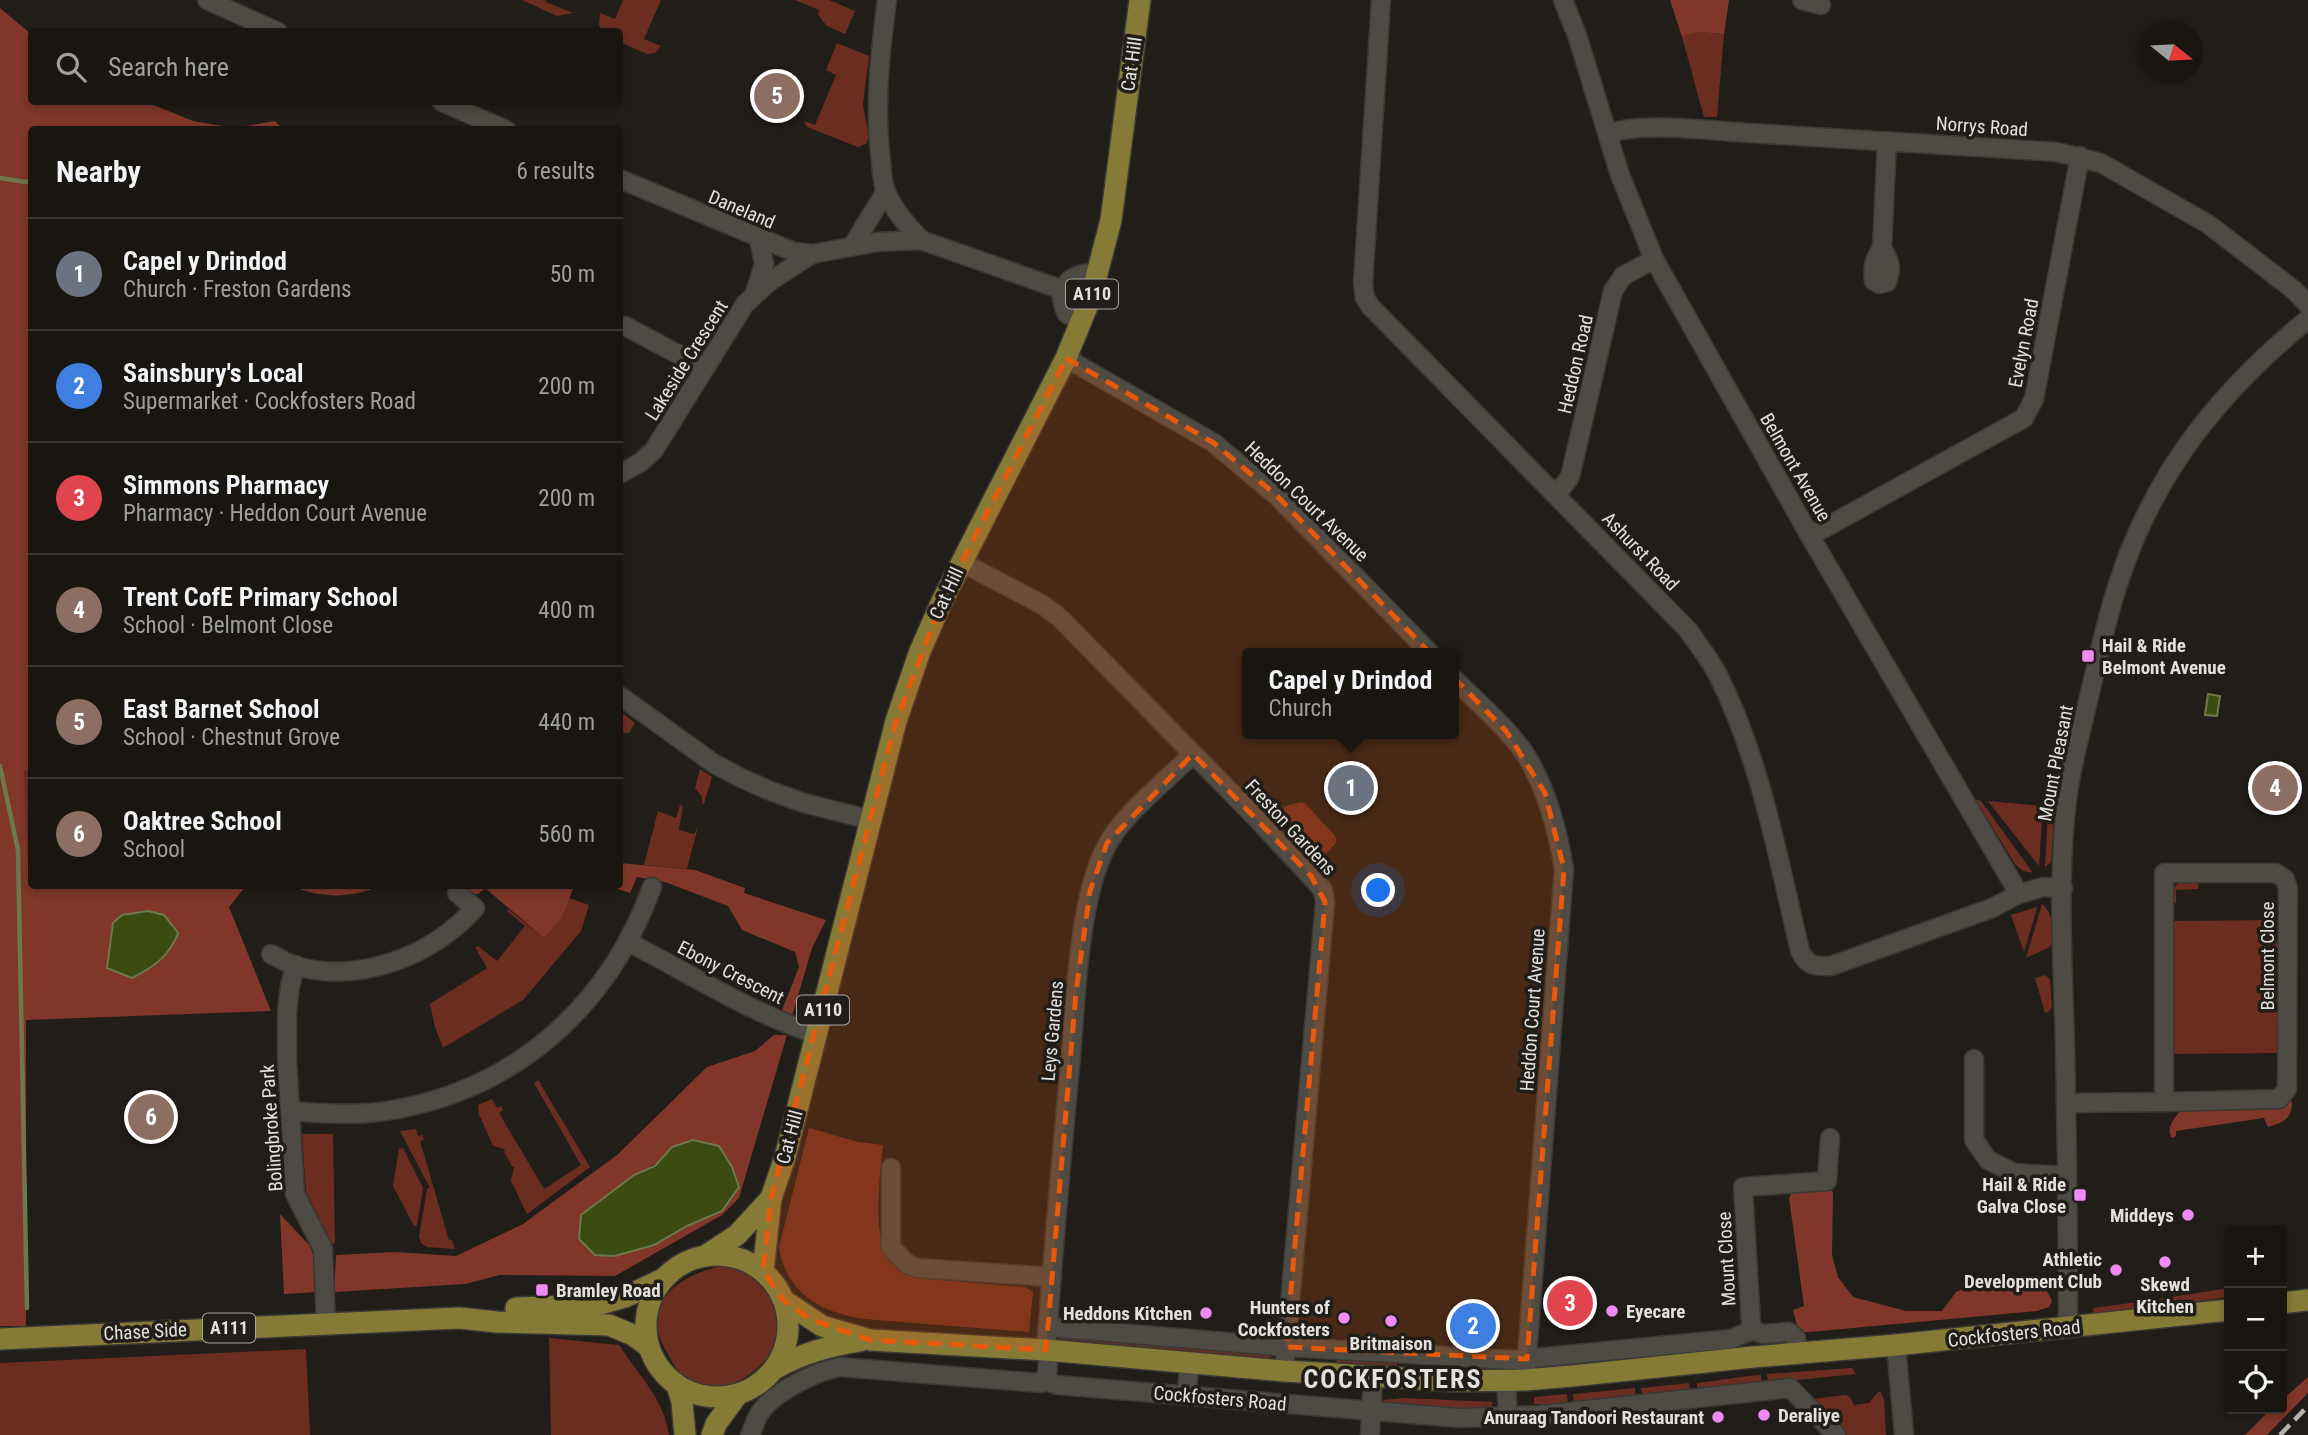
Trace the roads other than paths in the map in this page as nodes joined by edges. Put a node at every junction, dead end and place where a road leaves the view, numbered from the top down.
1 (207, 0) edge
2 (887, 0) edge
3 (1140, 0) edge
4 (1381, 0) edge
5 (1563, 0) edge
6 (1802, 0) edge
7 (1821, 5) dead end
8 (269, 28) edge
9 (449, 105) edge
10 (497, 126) edge
11 (1608, 134) junction
12 (1887, 141) junction
13 (2080, 156) junction
14 (623, 180) edge
15 (886, 191) junction
16 (759, 239) junction
17 (921, 240) junction
18 (853, 245) junction
19 (1882, 248) dead end
20 (812, 254) junction
21 (1654, 259) junction
22 (1098, 273) junction
23 (1063, 290) junction
24 (755, 293) junction
25 (2308, 305) edge
26 (2308, 318) edge
27 (1082, 322) junction
28 (625, 326) dead end
29 (1066, 358) junction
30 (704, 368) junction
31 (623, 472) edge
32 (1557, 494) junction
33 (1810, 536) junction
34 (961, 562) junction
35 (1425, 648) edge
36 (1459, 684) edge
37 (623, 698) edge
38 (1193, 754) junction
39 (871, 820) junction
40 (652, 887) dead end
41 (2063, 888) junction
42 (457, 893) dead end
43 (2019, 894) junction
44 (628, 942) junction
45 (271, 954) dead end
46 (296, 965) junction
47 (816, 1034) junction
48 (1974, 1059) dead end
49 (2164, 1102) junction
50 (2067, 1104) junction
51 (291, 1111) junction
52 (1829, 1138) dead end
53 (891, 1168) dead end
54 (2066, 1176) junction
55 (771, 1198) junction
56 (705, 1256) junction
57 (763, 1271) junction
58 (1052, 1277) junction
59 (663, 1279) junction
60 (783, 1300) junction
61 (2308, 1300) edge
62 (2287, 1302) edge
63 (2224, 1311) edge
64 (458, 1318) junction
65 (326, 1325) junction
66 (1048, 1327) junction
67 (2068, 1328) junction
68 (1754, 1330) junction
69 (0, 1339) edge
70 (870, 1340) junction
71 (1896, 1345) junction
72 (648, 1346) junction
73 (1286, 1347) junction
74 (1048, 1350) junction
75 (1798, 1354) junction
76 (1191, 1362) junction
77 (776, 1368) junction
78 (1284, 1371) junction
79 (1519, 1373) junction
80 (1373, 1377) junction
81 (1045, 1380) junction
82 (677, 1385) junction
83 (738, 1394) junction
84 (1186, 1395) junction
85 (1372, 1411) junction
86 (1508, 1417) junction
87 (685, 1435) edge
88 (712, 1435) edge
89 (750, 1435) edge
90 (1370, 1435) edge
91 (1836, 1435) edge
92 (1904, 1435) edge

1 - 8 street
2 - 15 street
3 - 22 main road, Cat Hill / A110
4 - 32 street, Ashurst Road
5 - 11 street, Belmont Avenue
6 - 7 street
9 - 10 street
11 - 12 street, Norrys Road
11 - 21 street, Belmont Avenue
12 - 13 street, Norrys Road
12 - 19 street
13 - 25 street, Norrys Road
13 - 33 street, Evelyn Road
14 - 16 street, Daneland
15 - 17 street
15 - 18 street
16 - 20 street, Daneland
16 - 24 street, Lakeside Crescent
17 - 18 street, Daneland
17 - 23 street, Daneland
18 - 20 street, Daneland
20 - 24 street, Lakeside Crescent
21 - 32 street, Heddon Road
21 - 33 street, Belmont Avenue
22 - 23 street
22 - 27 main road, Cat Hill / A110
23 - 27 street
24 - 30 street, Lakeside Crescent
26 - 41 street, Mount Pleasant
27 - 29 main road, Cat Hill / A110
28 - 30 street
29 - 34 main road, Cat Hill / A110
29 - 35 street, Heddon Court Avenue
30 - 31 street, Lakeside Crescent
32 - 43 street, Ashurst Road
33 - 43 street, Belmont Avenue
34 - 38 street, Freston Gardens
34 - 39 main road, Cat Hill / A110
36 - 79 street, Heddon Court Avenue
37 - 39 street
38 - 58 street, Leys Gardens
38 - 73 street, Freston Gardens
39 - 47 main road, Cat Hill / A110
40 - 44 street
41 - 43 street
41 - 50 street, Mount Pleasant
42 - 46 street
44 - 47 street, Ebony Crescent
44 - 51 street
45 - 46 street
46 - 51 street, Bolingbroke Park
47 - 55 main road, Cat Hill / A110
48 - 54 street
49 - 49 street, Belmont Close
49 - 50 street, Belmont Close
50 - 54 street, Mount Pleasant
51 - 65 street, Bolingbroke Park
52 - 68 street, Mount Close
53 - 58 street
54 - 67 street, Mount Pleasant
55 - 56 main road, Cat Hill / A110
55 - 57 main road, Cat Hill / A110
56 - 57 main road
56 - 59 main road
57 - 60 main road
58 - 66 street, Leys Gardens
59 - 64 main road, Chase Side / A111
59 - 72 main road
60 - 70 main road, Cockfosters Road
60 - 77 main road
61 - 62 main road
63 - 67 main road, Cockfosters Road
64 - 65 main road, Chase Side / A111
64 - 72 main road, Chase Side / A111
65 - 69 main road, Chase Side / A111
66 - 73 street, Cockfosters Road
66 - 74 street, Leys Gardens
67 - 71 main road, Cockfosters Road
68 - 75 street, Cockfosters Road
68 - 79 street, Cockfosters Road
70 - 74 main road, Cockfosters Road
70 - 77 main road, Cockfosters Road
71 - 75 main road, Cockfosters Road
71 - 92 street
72 - 82 main road
73 - 78 street, Freston Gardens
73 - 79 street, Cockfosters Road
74 - 76 main road, Cockfosters Road
74 - 81 street
75 - 79 main road, Cockfosters Road
76 - 78 main road, Cockfosters Road
76 - 84 street
77 - 83 main road
78 - 80 main road, Cockfosters Road
79 - 80 main road, Cockfosters Road
79 - 86 street, Heddon Court Avenue
80 - 85 street
81 - 84 street, Cockfosters Road
81 - 89 street, Cockfosters Road
82 - 83 main road
82 - 87 main road
83 - 88 main road
84 - 85 street, Cockfosters Road
85 - 86 street, Cockfosters Road
85 - 90 street
86 - 91 street, Cockfosters Road

